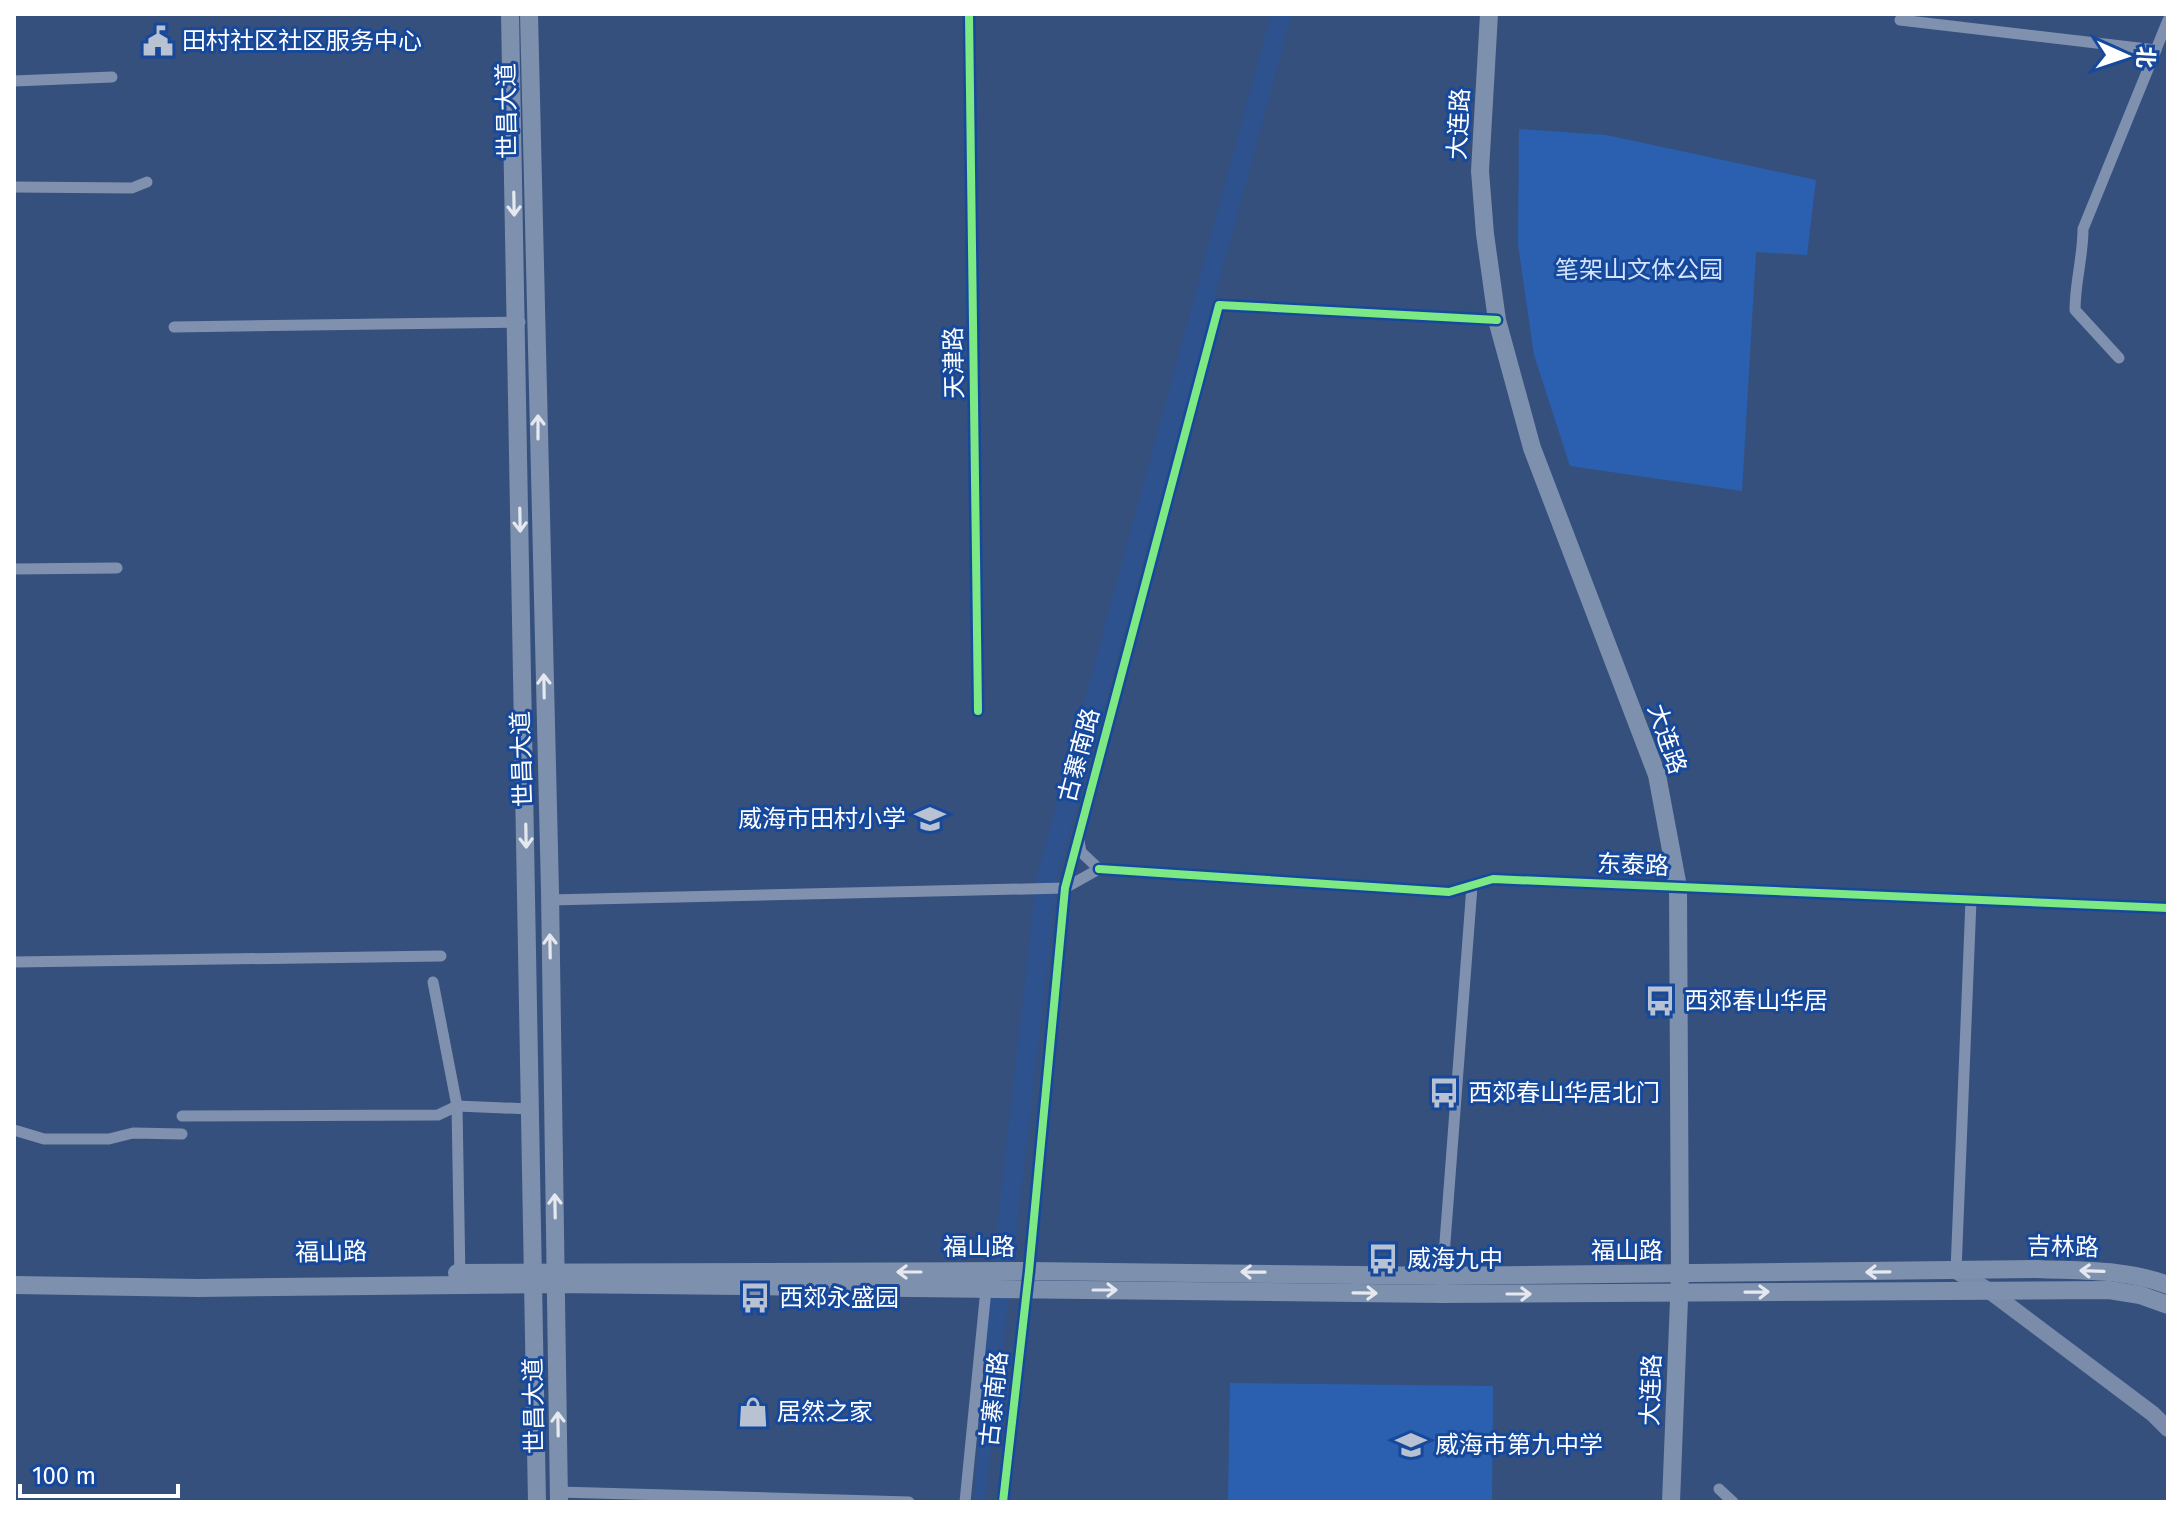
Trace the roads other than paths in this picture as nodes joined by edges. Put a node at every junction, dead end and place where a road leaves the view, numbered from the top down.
1 (510, 14) edge
2 (529, 14) edge
3 (969, 14) edge
4 (1489, 14) edge
5 (1900, 20) dead end
6 (2168, 20) edge
7 (2156, 50) junction
8 (112, 77) dead end
9 (14, 81) edge
10 (147, 182) dead end
11 (14, 187) edge
12 (1497, 320) junction
13 (536, 321) junction
14 (516, 322) junction
15 (174, 327) dead end
16 (2119, 358) dead end
17 (117, 568) dead end
18 (14, 569) edge
19 (978, 711) dead end
20 (1078, 837) junction
21 (1099, 869) junction
22 (1472, 886) junction
23 (1678, 887) junction
24 (1062, 888) junction
25 (549, 900) junction
26 (1971, 900) junction
27 (2168, 908) edge
28 (441, 956) dead end
29 (14, 962) edge
30 (433, 982) dead end
31 (457, 1106) junction
32 (530, 1109) junction
33 (182, 1116) dead end
34 (14, 1130) edge
35 (182, 1134) dead end
36 (1956, 1271) junction
37 (14, 1276) edge
38 (535, 1278) junction
39 (556, 1278) junction
40 (460, 1280) junction
41 (987, 1280) junction
42 (1024, 1280) junction
43 (1679, 1284) junction
44 (14, 1285) edge
45 (1442, 1285) junction
46 (2168, 1285) edge
47 (1988, 1290) junction
48 (2168, 1305) edge
49 (2168, 1429) edge
50 (1719, 1489) dead end
51 (559, 1497) edge
52 (537, 1502) edge
53 (909, 1502) edge
54 (965, 1502) edge
55 (1003, 1502) edge
56 (1671, 1502) edge
57 (1733, 1502) edge

1 -> 14 main road, 世昌大道
2 - 13 main road, 世昌大道
3 - 19 street, 天津路
4 - 12 main road, 大连路
5 - 7 street
6 - 7 street
7 - 16 street
8 - 9 street
10 - 11 street
12 - 20 street, 古寨南路
12 - 23 main road, 大连路
13 - 14 street
25 -> 13 main road, 世昌大道
14 - 15 street
14 -> 32 main road, 世昌大道
17 - 18 street
20 - 21 street
20 - 24 street, 古寨南路
21 - 22 street, 东泰路
21 - 24 street
22 - 23 street, 东泰路
22 - 45 street
23 - 26 street, 东泰路
23 - 43 main road, 大连路
24 - 25 street
24 - 42 street, 古寨南路
39 -> 25 main road, 世昌大道
26 - 27 street, 东泰路
26 - 36 street
28 - 29 street
30 - 31 street
31 - 32 street
31 - 33 street
31 - 40 street
32 - 38 main road, 世昌大道
34 - 35 street
36 -> 43 main road, 福山路
46 -> 36 main road, 吉林路
36 - 47 main road
37 - 40 main road, 福山路
38 - 39 main road, 福山路
38 - 40 main road, 福山路
38 - 52 main road, 世昌大道
39 - 41 main road, 福山路
51 -> 39 main road, 世昌大道
40 - 44 main road
41 - 42 main road, 福山路
41 - 54 street
42 - 45 main road, 福山路
42 - 55 street, 古寨南路
43 - 45 main road, 福山路
43 -> 47 main road, 福山路
43 - 56 main road, 大连路
47 - 48 main road, 吉林路
47 - 49 main road
50 - 57 street
51 - 53 street

